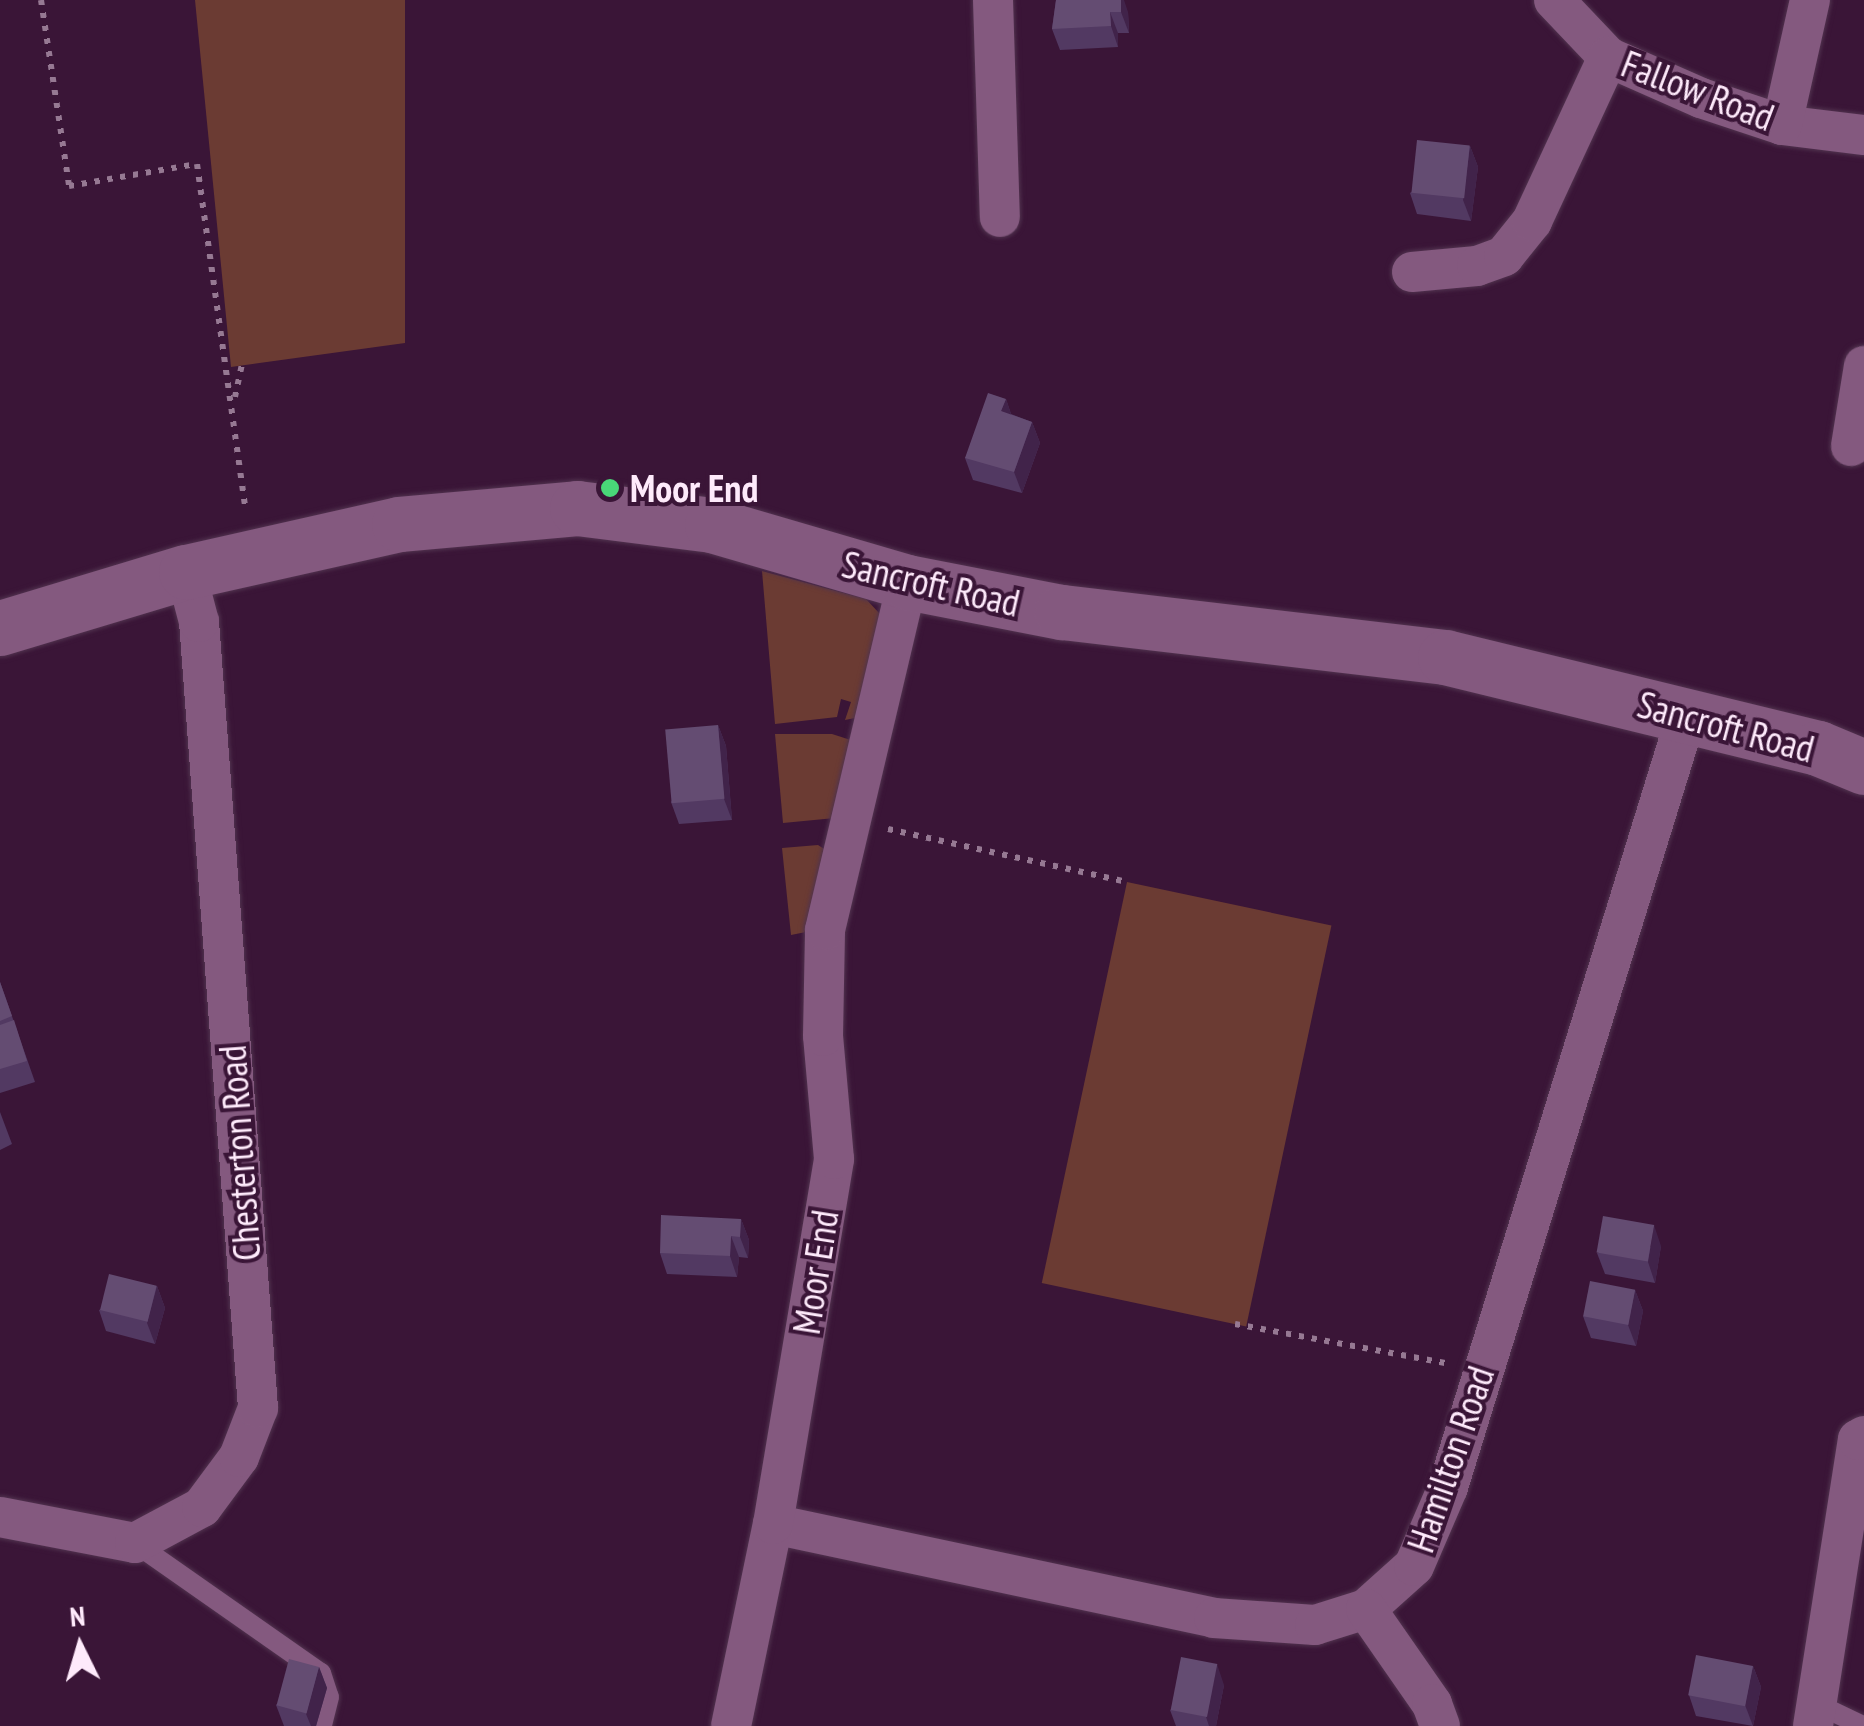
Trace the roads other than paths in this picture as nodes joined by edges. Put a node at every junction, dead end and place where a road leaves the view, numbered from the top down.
1 (994, 0) edge
2 (1554, 0) edge
3 (1810, 0) edge
4 (1608, 57) junction
5 (1782, 125) junction
6 (1864, 136) edge
7 (1000, 216) dead end
8 (1412, 272) dead end
9 (1864, 366) edge
10 (1851, 446) dead end
11 (186, 572) junction
12 (907, 582) junction
13 (0, 628) edge
14 (1687, 714) junction
15 (1864, 766) edge
16 (1864, 1436) edge
17 (0, 1517) edge
18 (773, 1524) junction
19 (135, 1543) junction
20 (1366, 1609) junction
21 (1815, 1715) edge
22 (322, 1726) edge
23 (731, 1726) edge
24 (1440, 1726) edge
25 (1864, 1726) edge

1 - 7 street
2 - 4 street, Fallow Road
3 - 5 street
4 - 5 street, Fallow Road
4 - 8 street
5 - 6 street, Fallow Road
9 - 10 street
11 - 12 street, Sancroft Road
11 - 13 street, Sancroft Road
11 - 19 street, Chesterton Road
12 - 14 street, Sancroft Road
12 - 18 street, Moor End
14 - 15 street, Sancroft Road
14 - 20 street, Hamilton Road
16 - 21 street
17 - 19 street
18 - 20 street, Hamilton Road
18 - 23 street, Moor End
19 - 22 lane
20 - 24 street
21 - 25 lane

